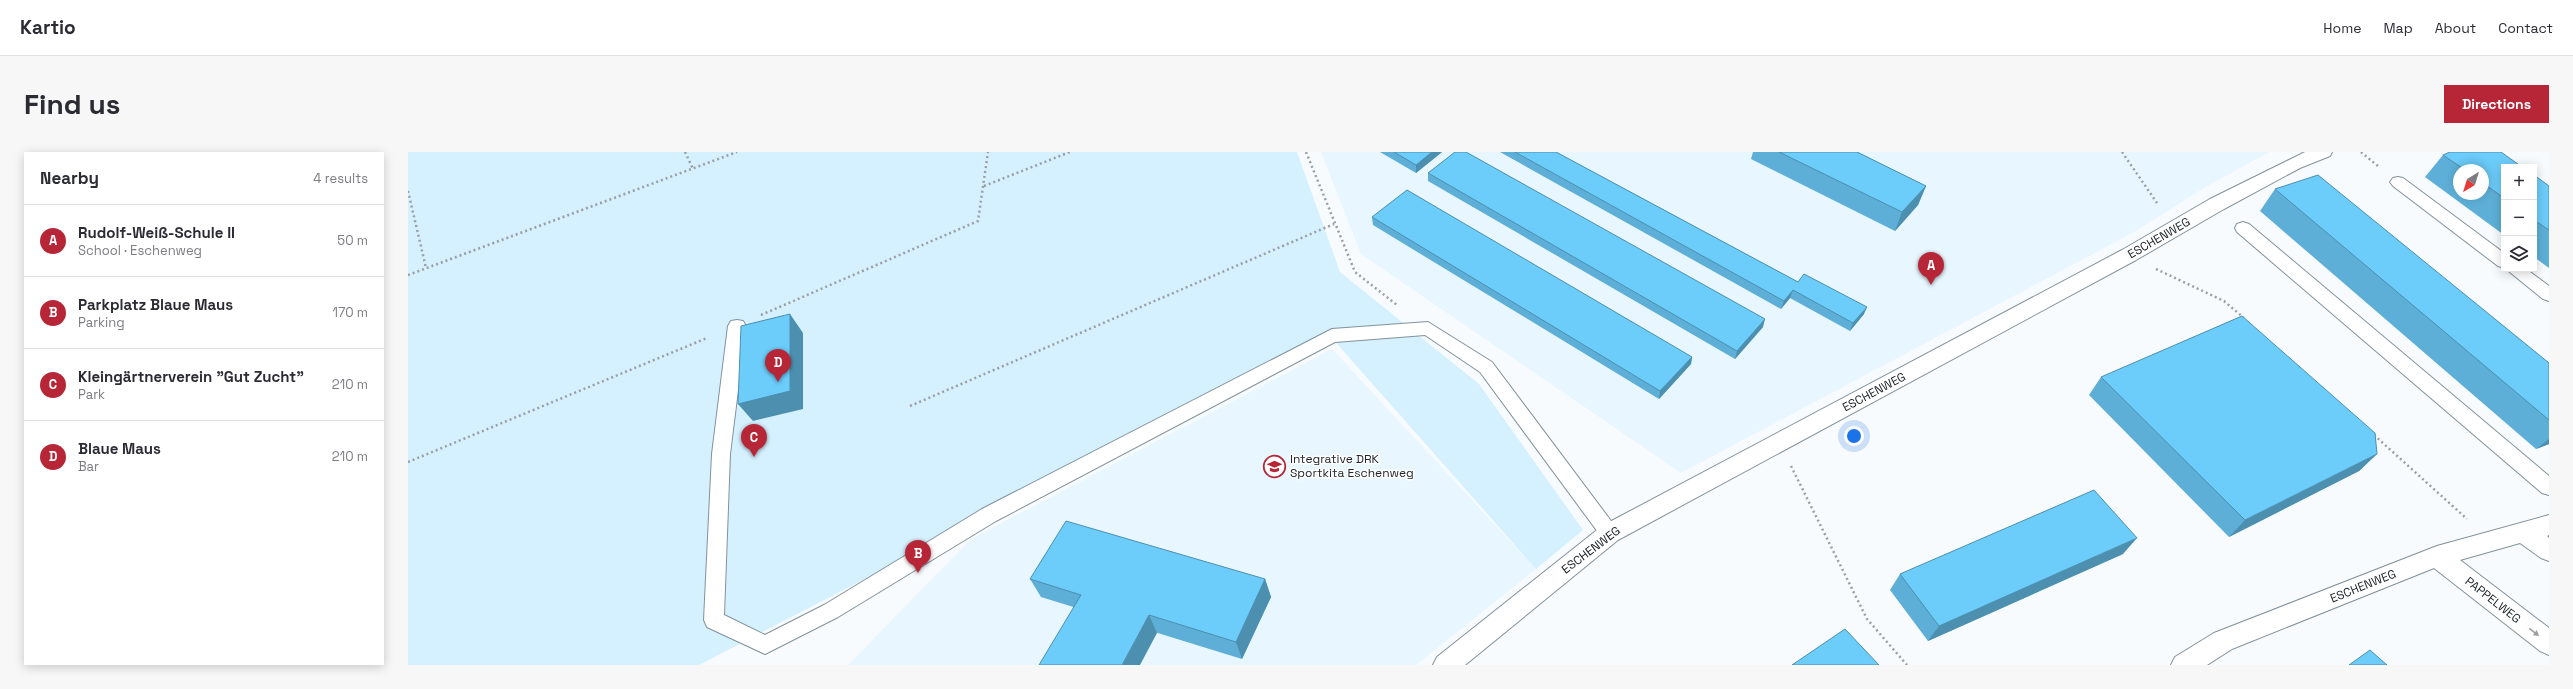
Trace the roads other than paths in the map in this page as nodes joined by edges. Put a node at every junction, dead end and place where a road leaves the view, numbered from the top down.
1 (2323, 152) edge
2 (2398, 182) dead end
3 (2243, 228) dead end
4 (2501, 260) edge
5 (2518, 272) edge
6 (2549, 295) edge
7 (736, 326) dead end
8 (2549, 487) edge
9 (2549, 525) edge
10 (2523, 532) junction
11 (1610, 533) junction
12 (2549, 551) edge
13 (2437, 556) junction
14 (2549, 644) edge
15 (1446, 665) edge
16 (2184, 665) edge

1 - 11 street, ESCHENWEG
2 - 4 lane
3 - 8 lane
5 - 6 lane
7 - 11 lane
9 - 10 street, ESCHENWEG
10 - 12 street
10 - 13 street, ESCHENWEG
11 - 15 street, ESCHENWEG
13 -> 14 street, PAPPELWEG
13 - 16 street, ESCHENWEG

